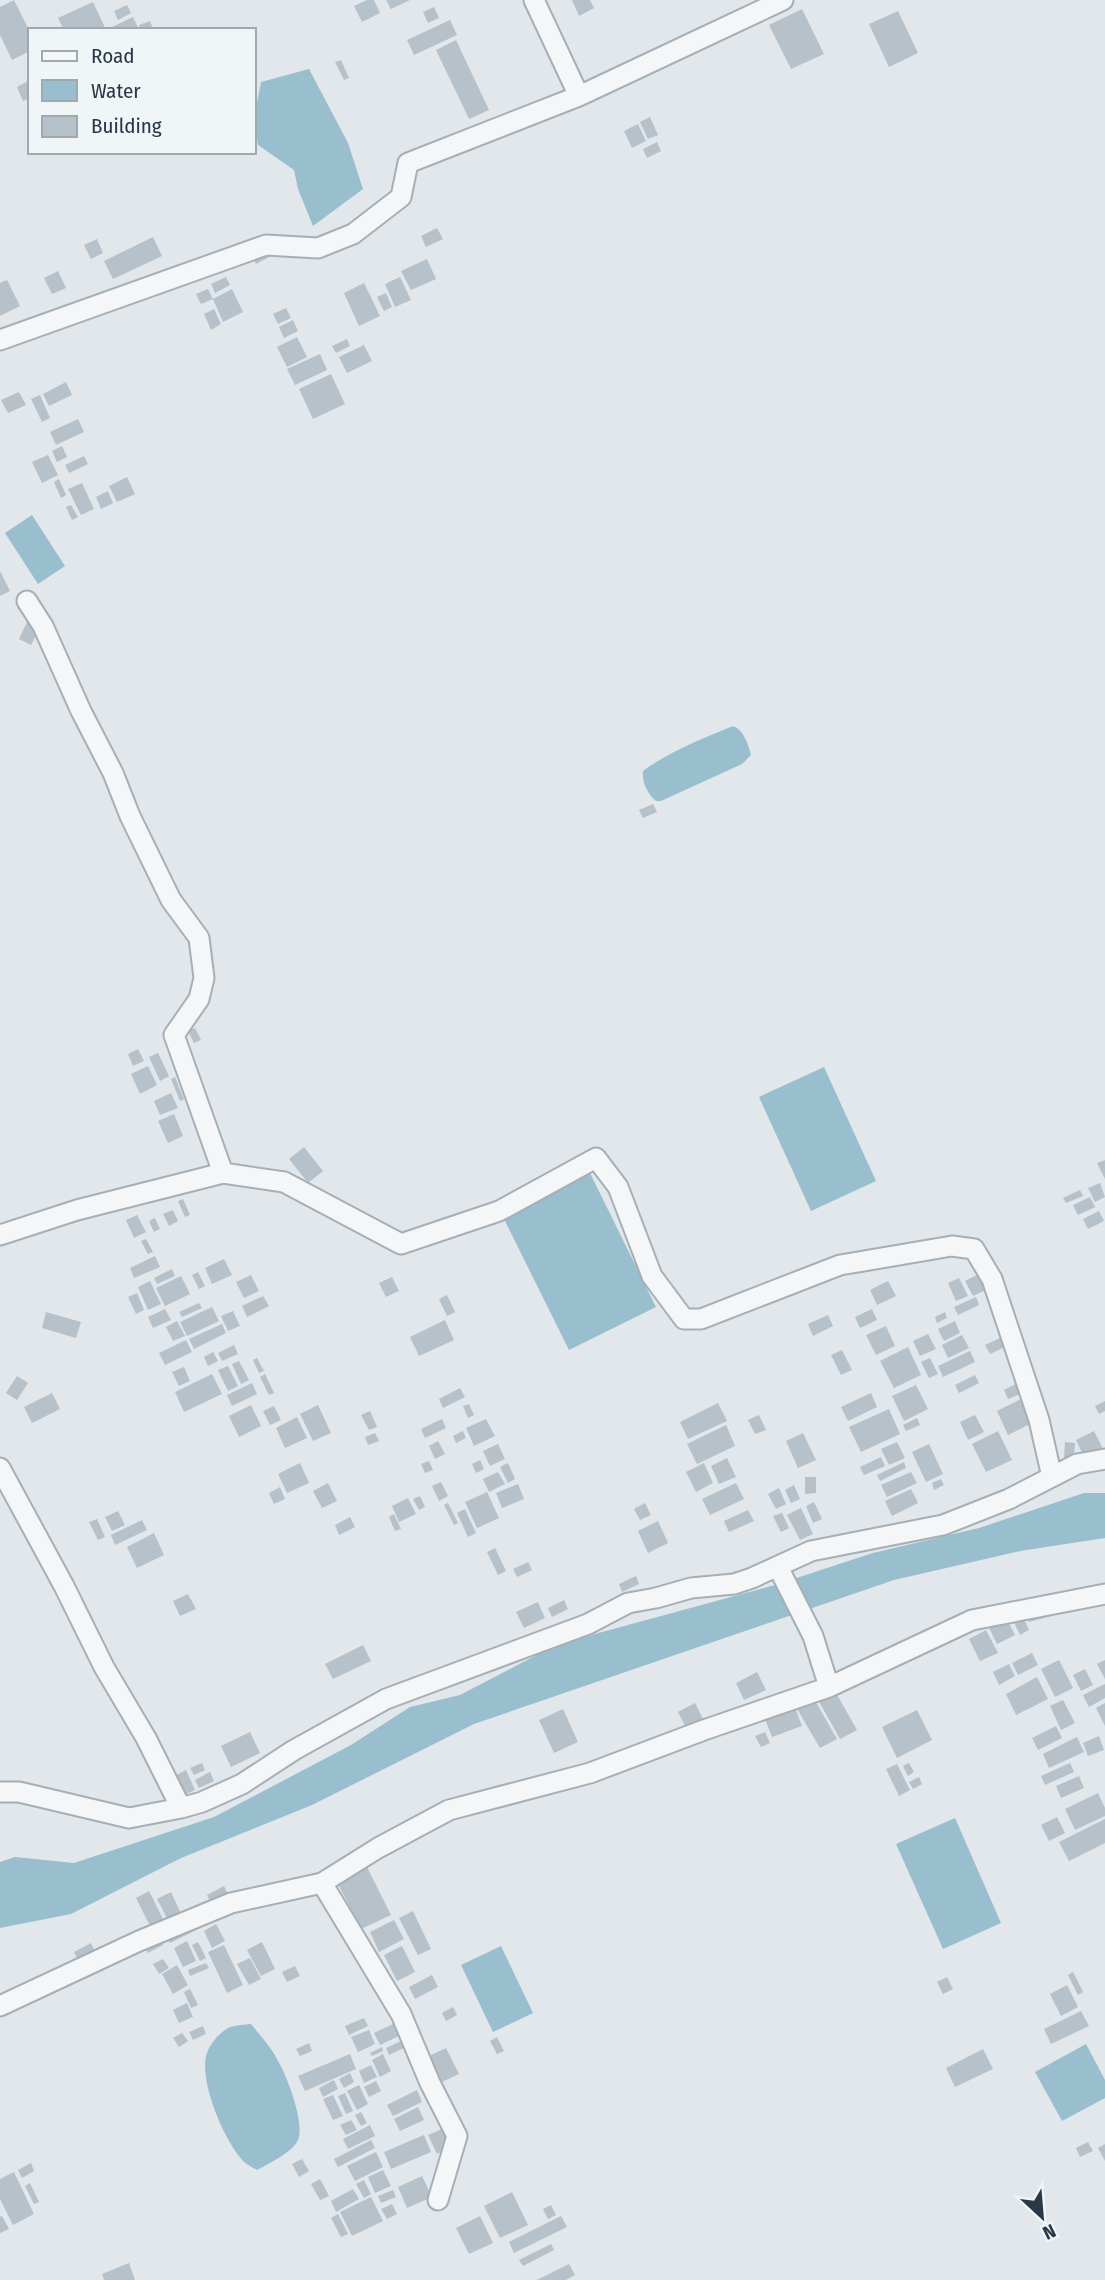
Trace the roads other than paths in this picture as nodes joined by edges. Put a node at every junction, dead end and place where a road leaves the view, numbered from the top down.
1 (534, 0) edge
2 (783, 0) edge
3 (579, 96) junction
4 (0, 340) edge
5 (27, 601) dead end
6 (223, 1173) junction
7 (0, 1235) edge
8 (1105, 1459) edge
9 (0, 1468) edge
10 (1052, 1476) junction
11 (779, 1570) junction
12 (1105, 1594) edge
13 (829, 1687) junction
14 (0, 1792) edge
15 (181, 1808) junction
16 (322, 1883) junction
17 (0, 2006) edge
18 (438, 2200) dead end

1 - 3 street
2 - 3 street
3 - 4 street
5 - 6 street
6 - 7 street
6 - 10 street
8 - 10 street
9 - 15 street
10 - 11 street
11 - 13 street
11 - 15 street
12 - 13 street
13 - 16 street
14 - 15 street
16 - 17 street
16 - 18 street

